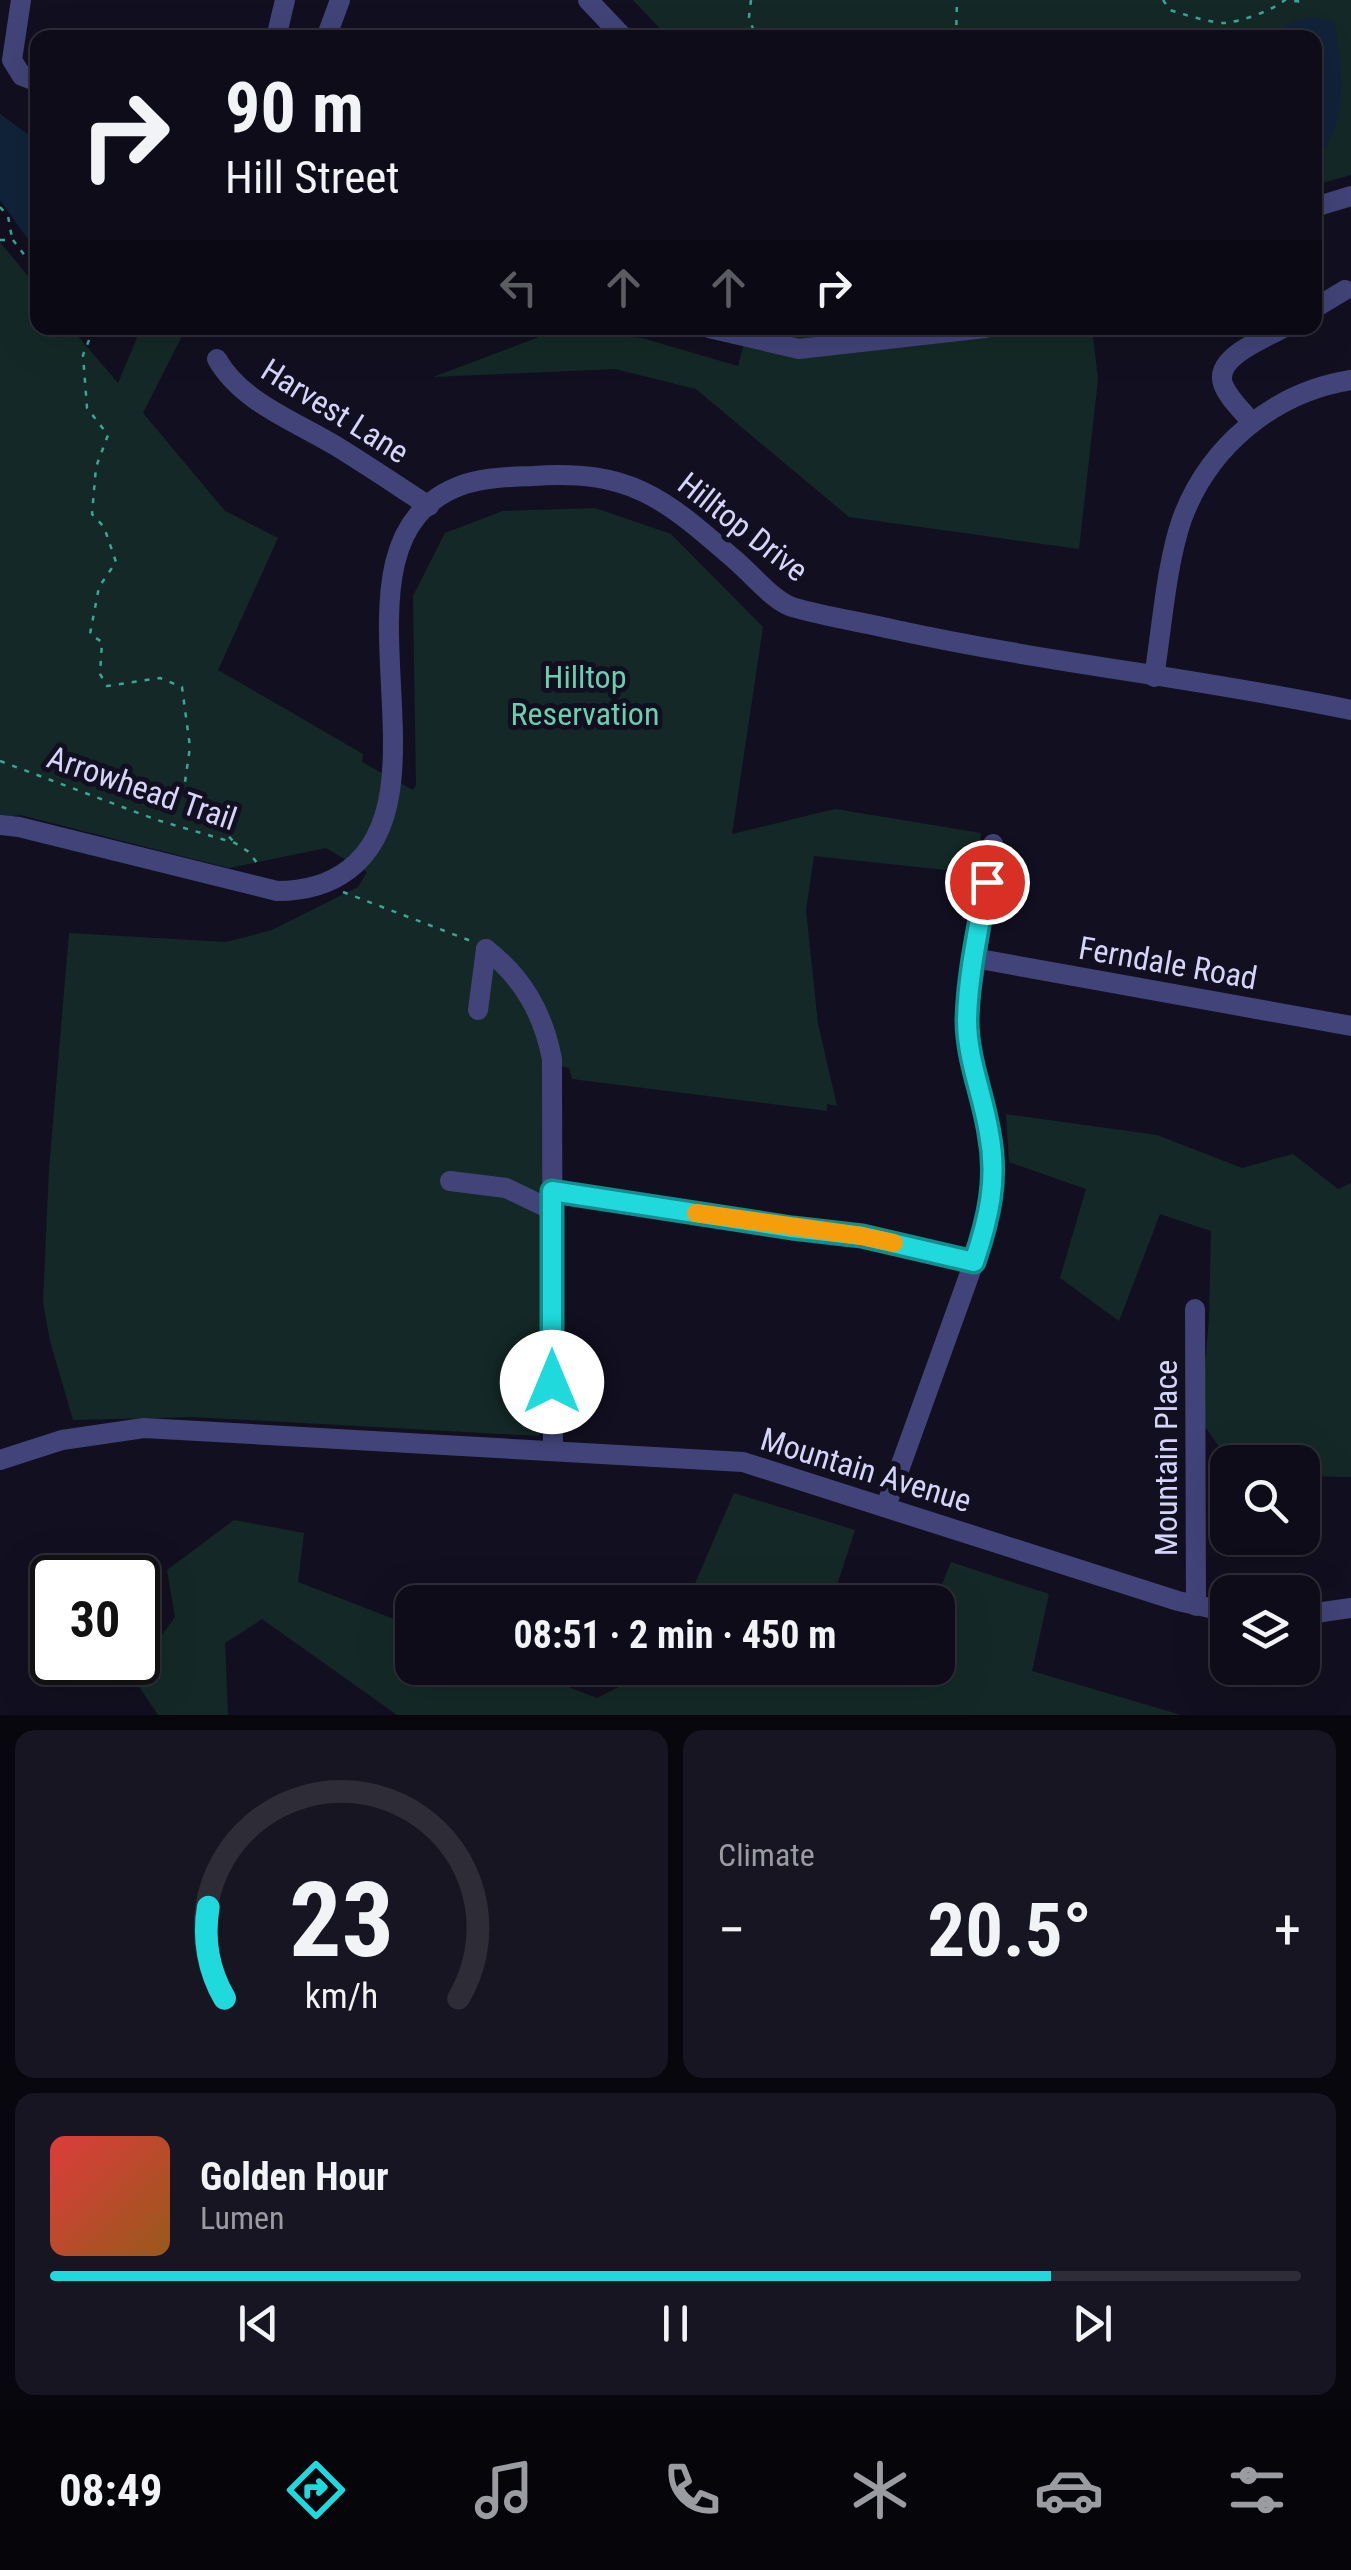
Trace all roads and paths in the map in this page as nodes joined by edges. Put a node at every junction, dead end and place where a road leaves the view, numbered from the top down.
1 (22, 0) edge
2 (286, 0) edge
3 (340, 0) edge
4 (588, 0) edge
5 (751, 0) edge
6 (957, 0) edge
7 (1163, 0) edge
8 (1305, 1) edge
9 (278, 30) edge
10 (329, 30) edge
11 (616, 30) edge
12 (754, 30) edge
13 (956, 30) edge
14 (30, 79) edge
15 (1351, 196) edge
16 (1322, 205) edge
17 (0, 207) edge
18 (0, 240) edge
19 (13, 240) junction
20 (30, 262) edge
21 (1345, 290) dead end
22 (1322, 304) edge
23 (91, 335) edge
24 (741, 335) edge
25 (923, 335) edge
26 (1271, 335) edge
27 (216, 359) dead end
28 (1351, 380) edge
29 (1252, 423) junction
30 (429, 506) junction
31 (1154, 677) junction
32 (1351, 710) edge
33 (0, 762) edge
34 (0, 825) edge
35 (234, 843) junction
36 (993, 844) dead end
37 (267, 871) dead end
38 (324, 884) junction
39 (486, 948) junction
40 (974, 958) junction
41 (478, 1010) dead end
42 (1351, 1026) edge
43 (450, 1180) dead end
44 (552, 1200) junction
45 (974, 1262) junction
46 (1195, 1309) dead end
47 (553, 1451) junction
48 (0, 1460) edge
49 (886, 1506) junction
50 (1196, 1606) junction
51 (1351, 1608) edge
52 (1210, 1609) edge
53 (1320, 1612) edge

1 - 14 street
2 - 9 street
3 - 10 street
4 - 11 street
5 - 12 path
6 - 13 path
7 - 8 path
15 - 16 street
17 - 19 path
18 - 19 path
19 - 20 path
21 - 22 street
23 - 35 path
24 - 25 street
26 - 29 street
27 - 30 street, Harvest Lane
28 - 29 street
29 - 31 street
30 - 31 street, Hilltop Drive
30 - 38 street, Hilltop Drive
31 - 32 street, Hilltop Drive
33 - 35 path, Arrowhead Trail
34 - 38 street, Hilltop Drive
35 - 37 path, Arrowhead Trail
36 - 40 street
38 - 39 path
39 - 41 street
39 - 44 street
40 - 42 street, Ferndale Road
40 - 45 street
43 - 44 street
44 - 45 street
44 - 47 street
45 - 49 street
46 - 50 street, Mountain Place
47 - 48 street, Mountain Avenue
47 - 49 street, Mountain Avenue
49 - 50 street, Mountain Avenue
50 - 52 street, Mountain Avenue
51 - 53 street

